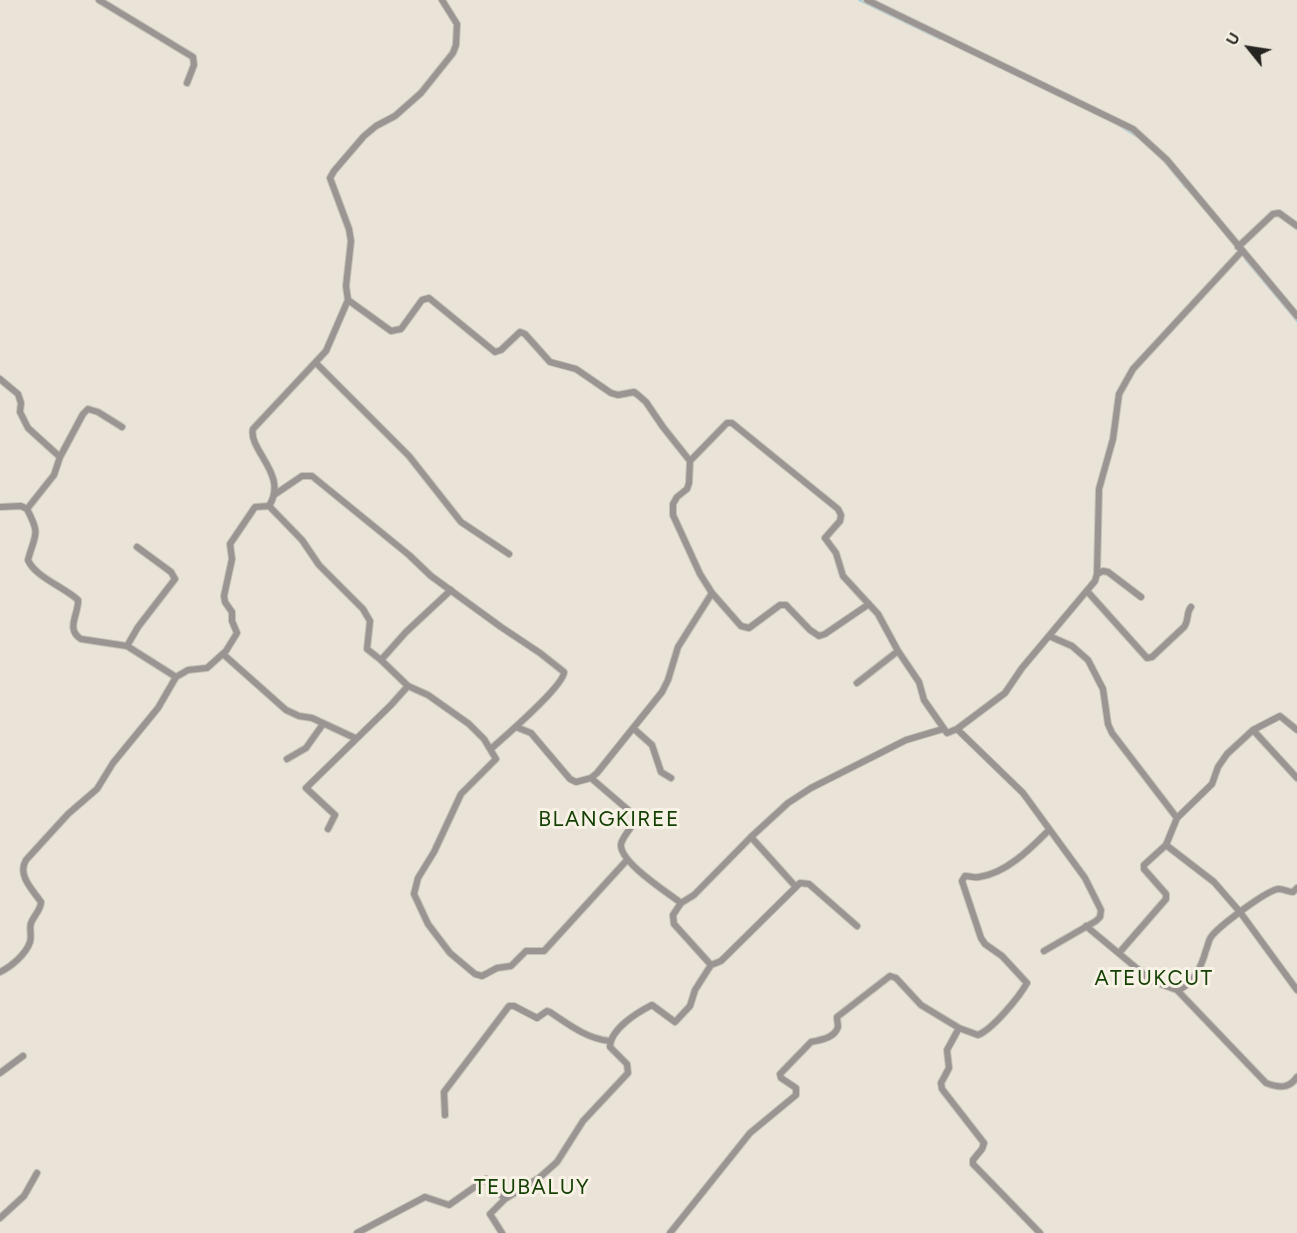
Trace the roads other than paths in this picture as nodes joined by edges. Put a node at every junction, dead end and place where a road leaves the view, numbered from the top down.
1 (99, 0) edge
2 (442, 0) edge
3 (867, 0) edge
4 (187, 83) dead end
5 (1297, 226) edge
6 (1240, 249) junction
7 (348, 300) junction
8 (1297, 316) edge
9 (316, 363) junction
10 (0, 379) edge
11 (122, 427) dead end
12 (60, 457) junction
13 (690, 461) junction
14 (273, 495) junction
15 (269, 506) junction
16 (0, 507) edge
17 (27, 509) junction
18 (137, 547) dead end
19 (509, 554) dead end
20 (1097, 574) junction
21 (451, 590) junction
22 (1087, 591) junction
23 (712, 593) junction
24 (1141, 597) dead end
25 (869, 604) junction
26 (1191, 607) dead end
27 (1049, 636) junction
28 (127, 646) junction
29 (898, 651) junction
30 (223, 654) junction
31 (381, 660) junction
32 (176, 677) junction
33 (857, 683) dead end
34 (408, 686) junction
35 (323, 724) junction
36 (516, 727) junction
37 (633, 728) junction
38 (943, 729) junction
39 (957, 729) junction
40 (1253, 730) junction
41 (1297, 730) edge
42 (355, 738) junction
43 (491, 749) junction
44 (287, 759) dead end
45 (591, 778) junction
46 (671, 778) dead end
47 (1297, 778) edge
48 (1177, 818) junction
49 (328, 829) dead end
50 (1049, 830) junction
51 (751, 837) junction
52 (1166, 845) junction
53 (627, 860) junction
54 (796, 887) junction
55 (1297, 888) edge
56 (681, 903) junction
57 (1240, 912) junction
58 (857, 926) dead end
59 (1086, 926) junction
60 (1044, 951) dead end
61 (1119, 953) junction
62 (711, 964) junction
63 (0, 972) edge
64 (1177, 990) junction
65 (1297, 990) edge
66 (959, 1028) junction
67 (610, 1041) junction
68 (23, 1056) dead end
69 (0, 1073) edge
70 (1297, 1077) edge
71 (445, 1115) dead end
72 (37, 1173) dead end
73 (506, 1199) junction
74 (0, 1218) edge
75 (357, 1233) edge
76 (502, 1233) edge
77 (670, 1233) edge
78 (1041, 1233) edge

1 - 4 street
2 - 7 street
3 - 6 street
5 - 6 street
6 - 8 street
6 - 20 street
7 - 9 street
7 - 13 street
9 - 14 street
9 - 19 street
10 - 12 street
11 - 12 street
12 - 17 street
13 - 23 street
13 - 25 street
14 - 15 street
14 - 21 street
15 - 30 street
15 - 31 street
16 - 17 street
17 - 28 street
18 - 28 street
20 - 22 street
20 - 24 street
21 - 31 street
21 - 36 street
22 - 26 street
22 - 27 street
23 - 25 street
23 - 37 street
25 - 29 street
27 - 39 street
27 - 48 street
28 - 32 street
29 - 33 street
29 - 38 street
30 - 32 street
30 - 35 street
31 - 34 street
32 - 63 street
34 - 42 street
34 - 43 street
35 - 42 street
35 - 44 street
36 - 43 street
36 - 45 street
37 - 45 street
37 - 46 street
38 - 39 street
38 - 51 street
39 - 50 street
40 - 41 street
40 - 47 street
40 - 48 street
42 - 49 street
43 - 53 street
45 - 53 street
48 - 52 street
50 - 59 street
50 - 66 street
51 - 54 street
51 - 56 street
52 - 57 street
52 - 61 street
53 - 56 street
54 - 58 street
54 - 62 street
55 - 57 street
56 - 62 street
57 - 64 street
57 - 65 street
59 - 60 street
59 - 61 street
61 - 64 street
62 - 67 street
64 - 70 street
66 - 77 street
66 - 78 street
67 - 71 street
67 - 73 street
68 - 69 street
72 - 74 street
73 - 75 street
73 - 76 street

